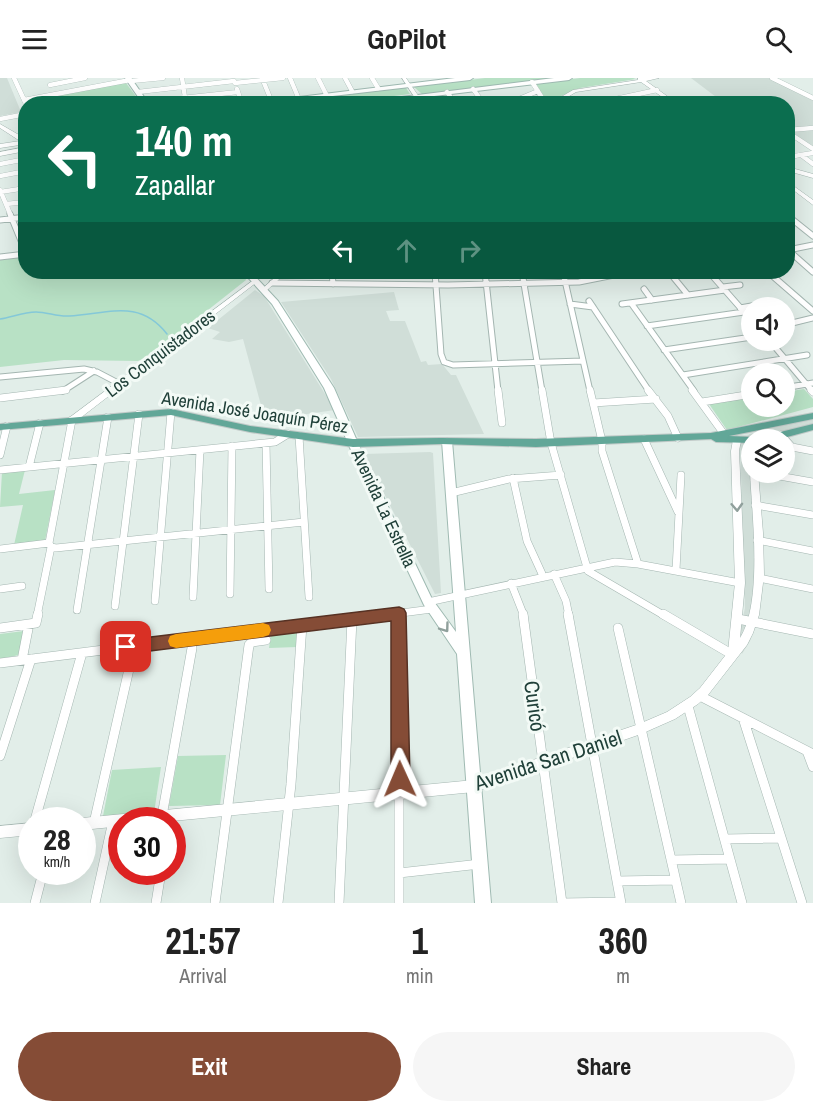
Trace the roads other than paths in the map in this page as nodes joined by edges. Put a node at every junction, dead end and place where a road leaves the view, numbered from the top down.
1 (14, 78) edge
2 (46, 78) edge
3 (85, 78) edge
4 (163, 78) edge
5 (182, 78) edge
6 (283, 78) edge
7 (290, 78) edge
8 (318, 78) edge
9 (345, 78) edge
10 (372, 78) edge
11 (404, 78) edge
12 (464, 78) edge
13 (470, 78) edge
14 (569, 78) edge
15 (657, 78) edge
16 (772, 78) edge
17 (263, 79) edge
18 (640, 79) edge
19 (130, 80) edge
20 (438, 80) edge
21 (234, 81) edge
22 (532, 82) junction
23 (50, 85) junction
24 (409, 85) junction
25 (183, 87) junction
26 (378, 88) junction
27 (473, 89) junction
28 (657, 90) junction
29 (352, 91) junction
30 (538, 91) junction
31 (138, 92) junction
32 (238, 92) junction
33 (447, 92) junction
34 (55, 94) junction
35 (326, 94) junction
36 (22, 96) edge
37 (48, 96) edge
38 (141, 96) edge
39 (185, 96) edge
40 (203, 96) edge
41 (240, 96) edge
42 (269, 96) edge
43 (298, 96) edge
44 (307, 96) edge
45 (416, 96) joint
46 (450, 96) edge
47 (478, 96) edge
48 (526, 96) edge
49 (541, 96) edge
50 (566, 96) edge
51 (628, 96) edge
52 (665, 96) edge
53 (813, 98) edge
54 (18, 116) edge
55 (0, 119) edge
56 (0, 126) edge
57 (813, 128) edge
58 (795, 129) edge
59 (18, 137) edge
60 (795, 137) edge
61 (18, 142) edge
62 (0, 146) edge
63 (18, 151) edge
64 (813, 151) edge
65 (0, 154) edge
66 (795, 155) edge
67 (801, 155) junction
68 (18, 161) edge
69 (0, 164) edge
70 (813, 164) edge
71 (795, 171) edge
72 (18, 173) edge
73 (0, 176) edge
74 (813, 176) edge
75 (18, 189) edge
76 (795, 189) edge
77 (0, 191) edge
78 (18, 203) edge
79 (813, 203) edge
80 (6, 204) junction
81 (18, 218) edge
82 (11, 219) junction
83 (0, 220) edge
84 (795, 222) edge
85 (18, 230) edge
86 (813, 236) edge
87 (813, 245) edge
88 (795, 249) edge
89 (18, 255) edge
90 (795, 256) edge
91 (0, 257) edge
92 (813, 272) edge
93 (252, 279) edge
94 (276, 279) edge
95 (333, 279) edge
96 (436, 279) edge
97 (486, 279) edge
98 (523, 279) edge
99 (564, 279) edge
100 (605, 279) edge
101 (675, 279) edge
102 (715, 279) edge
103 (776, 279) edge
104 (273, 282) junction
105 (565, 282) junction
106 (524, 283) junction
107 (333, 284) junction
108 (436, 284) junction
109 (486, 284) junction
110 (740, 285) dead end
111 (257, 286) junction
112 (644, 289) dead end
113 (724, 289) junction
114 (688, 295) junction
115 (652, 300) junction
116 (631, 303) junction
117 (570, 304) junction
118 (622, 304) dead end
119 (741, 309) edge
120 (741, 310) edge
121 (813, 311) edge
122 (813, 318) edge
123 (795, 322) edge
124 (647, 326) junction
125 (741, 339) edge
126 (664, 350) junction
127 (778, 351) edge
128 (807, 355) dead end
129 (784, 359) junction
130 (583, 361) junction
131 (538, 362) junction
132 (495, 364) junction
133 (94, 371) junction
134 (683, 375) junction
135 (0, 377) edge
136 (120, 384) junction
137 (810, 384) edge
138 (795, 386) edge
139 (813, 392) edge
140 (741, 396) edge
141 (0, 398) edge
142 (656, 399) junction
143 (702, 402) junction
144 (593, 404) junction
145 (171, 412) junction
146 (139, 414) junction
147 (813, 416) edge
148 (108, 417) junction
149 (72, 420) junction
150 (40, 423) junction
151 (502, 423) dead end
152 (778, 424) junction
153 (4, 426) edge
154 (813, 428) edge
155 (795, 432) edge
156 (288, 434) junction
157 (724, 434) junction
158 (299, 436) junction
159 (682, 438) junction
160 (644, 439) junction
161 (737, 440) junction
162 (741, 440) edge
163 (447, 441) junction
164 (602, 441) junction
165 (552, 442) junction
166 (266, 443) junction
167 (353, 443) junction
168 (232, 446) junction
169 (795, 448) edge
170 (200, 450) junction
171 (813, 451) edge
172 (167, 453) junction
173 (0, 455) edge
174 (134, 456) junction
175 (101, 459) junction
176 (64, 463) junction
177 (29, 466) junction
178 (0, 470) edge
179 (561, 475) junction
180 (681, 475) dead end
181 (513, 478) junction
182 (795, 479) edge
183 (813, 482) edge
184 (755, 483) edge
185 (451, 493) junction
186 (755, 505) junction
187 (679, 514) junction
188 (813, 515) edge
189 (304, 522) junction
190 (268, 525) junction
191 (231, 529) junction
192 (196, 533) junction
193 (160, 537) junction
194 (757, 540) junction
195 (123, 541) junction
196 (87, 544) junction
197 (50, 545) junction
198 (0, 549) edge
199 (813, 551) edge
200 (638, 564) junction
201 (586, 567) junction
202 (676, 570) junction
203 (554, 574) junction
204 (543, 576) junction
205 (759, 578) junction
206 (511, 583) junction
207 (740, 583) junction
208 (22, 586) dead end
209 (0, 589) edge
210 (269, 589) dead end
211 (813, 589) edge
212 (230, 594) dead end
213 (460, 595) junction
214 (193, 597) dead end
215 (309, 597) dead end
216 (155, 601) dead end
217 (430, 605) junction
218 (115, 606) dead end
219 (77, 610) dead end
220 (399, 613) junction
221 (352, 619) junction
222 (738, 619) junction
223 (752, 622) junction
224 (32, 624) junction
225 (302, 625) junction
226 (0, 628) edge
227 (618, 628) dead end
228 (813, 634) edge
229 (266, 640) dead end
230 (192, 648) dead end
231 (82, 653) junction
232 (464, 653) junction
233 (732, 655) junction
234 (111, 656) dead end
235 (26, 660) junction
236 (0, 663) edge
237 (700, 696) junction
238 (688, 706) junction
239 (743, 718) junction
240 (641, 729) junction
241 (593, 746) junction
242 (810, 752) edge
243 (0, 756) edge
244 (543, 763) junction
245 (813, 767) edge
246 (474, 786) junction
247 (399, 794) junction
248 (345, 799) junction
249 (289, 804) junction
250 (39, 807) edge
251 (92, 807) edge
252 (169, 807) edge
253 (227, 810) junction
254 (186, 815) edge
255 (18, 830) edge
256 (0, 832) edge
257 (781, 838) junction
258 (725, 839) junction
259 (108, 844) edge
260 (730, 859) junction
261 (671, 860) junction
262 (480, 864) junction
263 (399, 873) junction
264 (617, 880) junction
265 (675, 880) junction
266 (40, 885) edge
267 (159, 885) edge
268 (35, 903) edge
269 (95, 903) edge
270 (156, 903) edge
271 (215, 903) edge
272 (279, 903) edge
273 (339, 903) edge
274 (399, 903) edge
275 (483, 903) edge
276 (562, 903) edge
277 (621, 903) edge
278 (681, 903) edge
279 (742, 903) edge
280 (802, 903) edge

1 - 36 street
2 - 23 street
3 - 23 street
4 - 19 street
5 - 25 street
6 - 17 street
7 - 43 street
8 - 35 street
9 - 29 street
10 - 26 street
11 - 24 street
12 - 13 main road
12 - 20 main road
14 - 22 main road
15 - 18 street
16 - 53 street
17 - 21 street
17 - 42 street
18 - 28 street
18 - 50 street
19 - 31 main road
19 - 34 street
20 - 24 main road
21 - 25 street
21 - 32 street
22 - 27 main road
22 - 30 street
23 - 34 street
24 - 26 main road
24 - 45 street
25 - 31 street
25 - 39 street
26 - 29 main road
27 - 33 main road
27 - 47 street
28 - 51 street
28 - 52 street
29 - 35 main road
30 - 48 street
30 - 49 street
31 - 38 main road
32 - 40 street
32 - 41 street
33 - 45 main road
33 - 46 street
34 - 37 street
35 - 44 main road
54 - 55 street
56 - 59 street
57 - 58 street
60 - 64 street
61 - 62 street
63 - 65 street
64 - 67 street
66 - 67 street
67 - 70 street
68 - 69 street
71 - 74 street
72 - 73 street
75 - 77 street
76 - 79 street
77 - 80 street
78 - 80 street
80 - 82 street
81 - 82 street
82 - 83 street
82 - 85 street
84 - 86 street
87 - 88 street
89 - 91 street
90 - 92 street
93 - 111 main road, Avenida La Estrella
94 - 104 street, Los Conquistadores
95 - 107 street
96 - 108 street
97 - 109 street
98 - 106 street
99 - 105 street
100 - 105 street
101 - 114 street
102 - 113 street
103 - 121 street
104 - 107 street
104 - 111 street, Los Conquistadores
105 - 106 street
105 - 117 street
106 - 109 street
106 - 131 street
107 - 108 street
108 - 109 street
108 - 132 street
109 - 132 street
110 - 113 street
111 - 136 street, Los Conquistadores
111 - 167 main road, Avenida La Estrella
112 - 115 street
113 - 114 street
113 - 119 street
114 - 115 street
115 - 116 street
116 - 118 street
116 - 124 street
117 - 130 street
117 - 142 street
120 - 124 street
122 - 123 street
124 - 126 street
125 - 126 street
126 - 134 street
127 - 129 street
128 - 129 street
129 - 134 street
129 - 137 street
130 - 131 street
130 - 144 street
131 - 132 street
131 - 165 street
132 - 151 street
133 - 135 street
133 - 136 street
133 - 141 street
134 - 143 street
136 - 149 street, Los Conquistadores
137 - 138 street
137 - 139 street
140 - 143 street
142 - 144 street
142 - 159 street
143 - 157 street
144 - 164 street
145 - 146 main road, Avenida José Joaquín Pérez
145 - 156 main road, Avenida José Joaquín Pérez
145 - 172 street
146 - 148 main road, Avenida José Joaquín Pérez
146 - 174 street
147 - 152 main road, Avenida José Joaquín Pérez
148 - 149 main road, Avenida José Joaquín Pérez
148 - 175 street
149 - 150 main road, Avenida José Joaquín Pérez
149 - 176 street
150 - 153 main road, Avenida José Joaquín Pérez
150 - 177 street
152 - 157 main road, Avenida José Joaquín Pérez
152 - 161 main road
153 - 173 street
154 - 155 main road
156 - 158 main road, Avenida José Joaquín Pérez
156 - 166 street
157 - 159 main road, Avenida José Joaquín Pérez
158 - 167 main road, Avenida José Joaquín Pérez
158 - 189 street
159 - 160 main road, Avenida José Joaquín Pérez
159 - 161 main road, Avenida José Joaquín Pérez
160 - 164 main road, Avenida José Joaquín Pérez
160 - 187 street
161 - 162 main road, Avenida José Joaquín Pérez
161 -> 207 street, Avenida San Daniel
163 - 165 main road, Avenida José Joaquín Pérez
163 - 167 main road, Avenida José Joaquín Pérez
163 - 185 main road
164 - 165 main road, Avenida José Joaquín Pérez
164 - 200 street
165 - 179 street
166 - 168 street
166 - 190 street
167 - 217 main road, Avenida La Estrella
168 - 170 street
168 - 191 street
169 - 171 street
170 - 172 street
170 - 192 street
172 - 174 street
172 - 193 street
174 - 175 street
174 - 195 street
175 - 176 street
175 - 196 street
176 - 177 street
176 - 197 street
177 - 178 street
179 - 181 street
179 - 201 street
180 - 187 street
181 - 185 street
181 - 204 street
182 - 183 street
184 - 186 street, Avenida San Daniel
185 - 213 main road
186 - 188 street
186 - 194 street, Avenida San Daniel
187 - 202 street
189 - 190 street
189 - 215 street
190 - 191 street
190 - 210 street
191 - 192 street
191 - 212 street
192 - 193 street
192 - 214 street
193 - 195 street
193 - 216 street
194 - 199 street
194 - 205 street, Avenida San Daniel
195 - 196 street
195 - 218 street
196 - 197 street
196 - 219 street
197 - 198 street
197 - 224 street
200 - 201 street
200 - 202 street
201 - 203 street
201 - 233 street
202 - 207 street
203 - 204 street
203 - 241 street
204 - 206 street
205 - 211 street
205 - 223 street, Avenida San Daniel
206 - 213 street
206 - 244 street, Curicó
207 - 222 street, Avenida San Daniel
208 - 209 street
213 - 217 street
213 - 232 main road
217 - 220 street
217 -> 232 main road, Avenida La Estrella
220 - 221 street
220 - 247 street
221 - 225 street
221 - 248 street
222 - 223 street
222 - 233 street, Avenida San Daniel
223 - 228 street
223 - 233 street, Avenida San Daniel
224 - 226 street
224 - 235 street
225 - 231 street
225 - 249 street
227 - 240 street
229 - 253 street
230 - 252 street
231 - 235 street
231 - 250 street
232 - 246 main road
233 - 237 street, Avenida San Daniel
234 - 251 street
235 - 236 street
235 - 243 street
237 - 238 street, Avenida San Daniel
237 - 239 street
238 - 240 street, Avenida San Daniel
238 - 258 street
239 - 242 street
239 - 257 street
240 - 241 street, Avenida San Daniel
240 - 261 street
241 - 244 street, Avenida San Daniel
241 - 264 street
242 - 245 street
244 - 246 street, Avenida San Daniel
244 - 276 street, Curicó
246 - 247 street, Avenida San Daniel
246 - 262 main road
247 - 248 street, Avenida San Daniel
247 - 263 street
248 - 249 street, Avenida San Daniel
248 - 273 street
249 - 253 street, Avenida San Daniel
249 - 272 street
253 - 254 street, Avenida San Daniel
253 - 271 street
255 - 256 street
257 - 258 street
257 - 280 street
258 - 260 street
259 - 269 street
260 - 261 street
260 - 279 street
261 - 265 street
262 - 263 street
262 - 275 main road
263 - 274 street
264 - 265 street
264 - 277 street
265 - 278 street
266 - 268 street
267 - 270 street
276 - 277 street, Curicó

